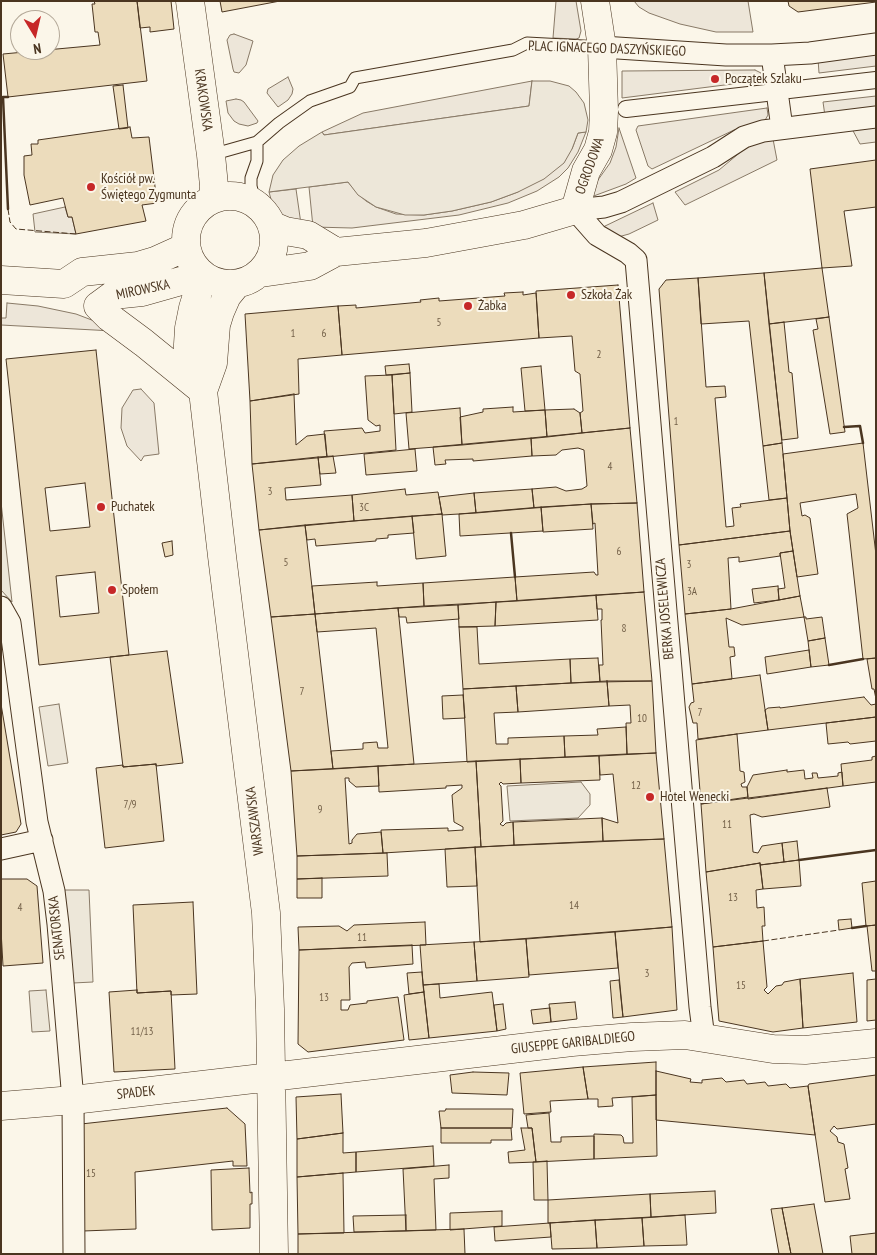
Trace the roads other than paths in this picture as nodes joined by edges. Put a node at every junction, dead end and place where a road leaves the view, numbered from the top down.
1 (190, 1) edge
2 (595, 1) edge
3 (876, 44) edge
4 (602, 46) junction
5 (772, 56) junction
6 (876, 80) edge
7 (789, 90) dead end
8 (766, 93) dead end
9 (626, 109) dead end
10 (876, 117) edge
11 (782, 128) junction
12 (257, 142) junction
13 (211, 155) junction
14 (213, 199) junction
15 (256, 203) junction
16 (575, 210) junction
17 (272, 226) junction
18 (186, 247) junction
19 (336, 252) junction
20 (261, 273) junction
21 (202, 276) junction
22 (1, 280) edge
23 (64, 284) junction
24 (236, 285) junction
25 (98, 306) junction
26 (195, 384) junction
27 (1, 608) edge
28 (42, 840) junction
29 (1, 849) edge
30 (704, 1038) junction
31 (876, 1043) edge
32 (271, 1078) junction
33 (73, 1100) junction
34 (1, 1106) edge
35 (74, 1254) edge
36 (274, 1254) edge

1 - 13 street, KRAKOWSKA
2 - 4 street, OGRODOWA
3 - 5 street, PLAC IGNACEGO DASZYŃSKIEGO
4 - 5 street, PLAC IGNACEGO DASZYŃSKIEGO
4 - 12 lane, PLAC IGNACEGO DASZYŃSKIEGO
4 - 16 street, OGRODOWA
5 - 11 street
6 - 7 street
8 - 9 street
10 - 11 street
11 - 16 street
12 - 13 lane, PLAC IGNACEGO DASZYŃSKIEGO
12 - 15 lane
13 - 14 street, KRAKOWSKA
14 - 15 street
14 - 18 street
15 - 17 street
16 - 19 street
16 - 30 street, BERKA JOSELEWICZA
17 - 19 street
17 - 20 street
18 - 21 street
18 - 23 street, MIROWSKA
19 - 20 street
20 - 24 street
21 - 24 street
21 - 25 street, MIROWSKA
21 - 26 street, WARSZAWSKA
22 - 23 street
23 - 25 street, MIROWSKA
24 - 26 street, WARSZAWSKA
25 - 26 street
26 - 32 street, WARSZAWSKA
27 - 28 street, SENATORSKA
28 - 29 street
28 - 33 street, SENATORSKA
30 - 31 street, GIUSEPPE GARIBALDIEGO
30 - 32 street, GIUSEPPE GARIBALDIEGO
32 - 33 street, SPADEK
32 - 36 street, WARSZAWSKA
33 - 34 street, SPADEK
33 - 35 street, SENATORSKA

